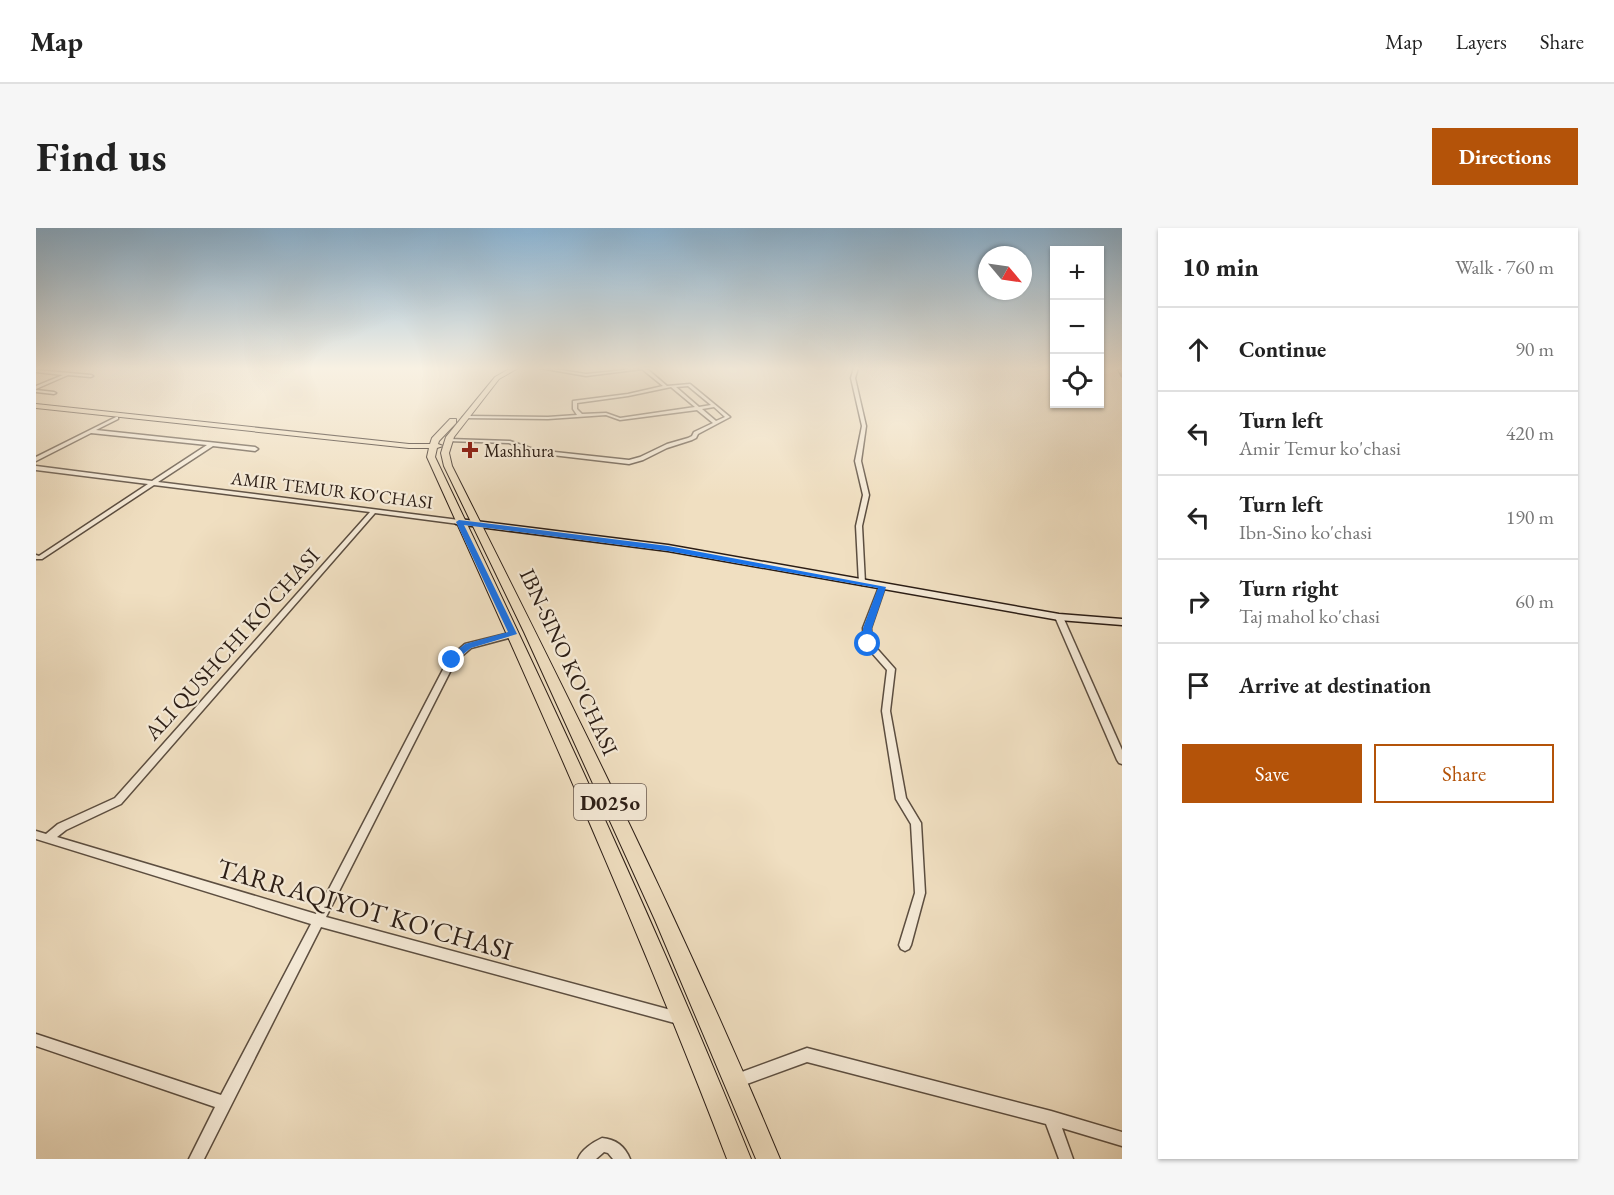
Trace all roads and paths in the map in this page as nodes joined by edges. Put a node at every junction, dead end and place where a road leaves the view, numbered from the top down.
1 (64, 411) edge
2 (73, 411) edge
3 (460, 411) edge
4 (470, 411) edge
5 (577, 411) edge
6 (674, 411) edge
7 (702, 411) edge
8 (721, 411) edge
9 (861, 411) edge
10 (581, 416) junction
11 (465, 417) junction
12 (116, 418) junction
13 (716, 423) junction
14 (90, 431) junction
15 (212, 444) junction
16 (441, 446) junction
17 (255, 449) dead end
18 (36, 459) edge
19 (36, 468) edge
20 (153, 483) junction
21 (374, 512) junction
22 (459, 522) junction
23 (478, 525) junction
24 (38, 557) edge
25 (862, 583) junction
26 (882, 587) junction
27 (1059, 617) junction
28 (1122, 622) edge
29 (513, 634) junction
30 (1122, 760) edge
31 (36, 835) edge
32 (48, 838) junction
33 (316, 920) junction
34 (904, 945) dead end
35 (683, 1020) junction
36 (36, 1041) edge
37 (736, 1081) junction
38 (224, 1103) junction
39 (1051, 1118) junction
40 (1122, 1139) edge
41 (196, 1159) edge
42 (585, 1159) edge
43 (623, 1159) edge
44 (739, 1159) edge
45 (768, 1159) edge
46 (1066, 1159) edge

1 - 12 main road
2 - 16 main road
3 - 16 main road
4 - 11 main road
5 - 10 street
6 - 10 street
7 - 13 street
8 - 13 street
9 - 25 street
10 - 11 street
11 - 16 main road
12 - 14 street
12 - 16 main road
13 - 16 street
14 - 15 street
14 - 18 street
15 - 17 street
15 - 20 street
16 - 22 main road, IBN-SINO KO'CHASI / D025o
16 - 23 main road, IBN-SINO KO'CHASI / D025o
19 - 20 street, AMIR TEMUR KO'CHASI
20 - 21 street, AMIR TEMUR KO'CHASI
20 - 24 street
21 - 22 street, AMIR TEMUR KO'CHASI
21 - 32 street, ALI QUSHCHI KO'CHASI
22 - 23 main road, AMIR TEMUR KO'CHASI
22 - 29 main road, IBN-SINO KO'CHASI / D025o
23 - 25 main road, AMIR TEMUR KO'CHASI
23 - 37 main road, IBN-SINO KO'CHASI / D025o
25 - 26 main road, AMIR TEMUR KO'CHASI
26 - 27 main road, AMIR TEMUR KO'CHASI
26 - 34 street
27 - 28 main road, AMIR TEMUR KO'CHASI
27 - 30 street
29 - 33 street
29 - 35 main road, IBN-SINO KO'CHASI / D025o
31 - 32 street, TARRAQIYOT KO'CHASI
32 - 33 street, TARRAQIYOT KO'CHASI
33 - 35 street, TARRAQIYOT KO'CHASI
33 - 38 street
35 - 44 main road, IBN-SINO KO'CHASI / D025o
36 - 38 street
37 - 39 street
37 - 45 main road, IBN-SINO KO'CHASI / D025o
38 - 41 street
39 - 40 street
39 - 46 street
42 - 43 street

